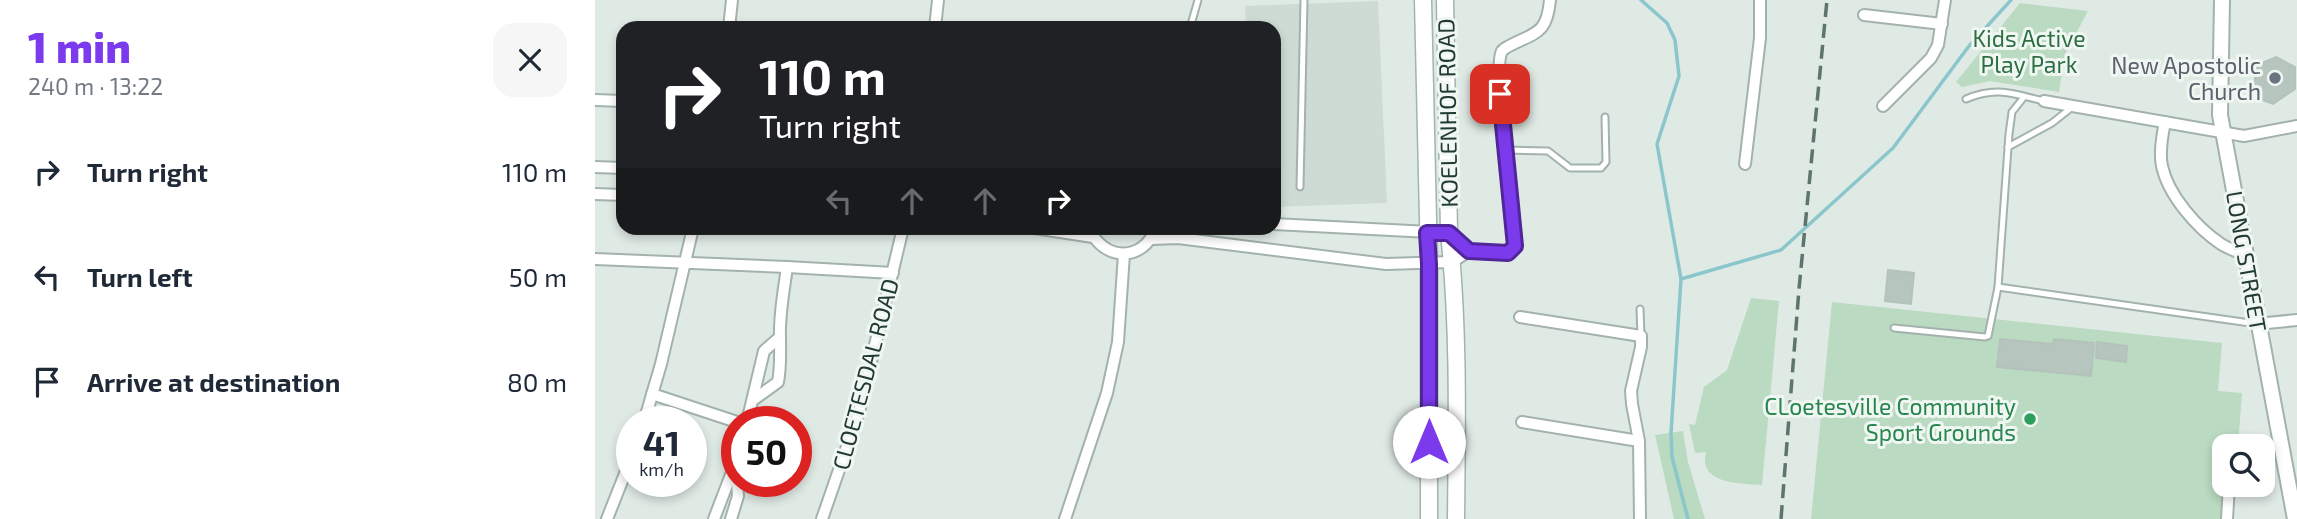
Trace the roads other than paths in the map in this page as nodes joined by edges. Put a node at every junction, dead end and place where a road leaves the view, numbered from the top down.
1 (732, 0) edge
2 (938, 0) edge
3 (1198, 0) edge
4 (1304, 0) edge
5 (1423, 0) edge
6 (1445, 0) edge
7 (1550, 0) edge
8 (1760, 0) edge
9 (1945, 0) edge
10 (2222, 0) edge
11 (1864, 15) dead end
12 (730, 21) edge
13 (936, 21) edge
14 (1192, 21) edge
15 (1941, 24) junction
16 (2024, 97) junction
17 (1966, 99) dead end
18 (595, 100) edge
19 (616, 101) edge
20 (2044, 101) joint
21 (1883, 106) dead end
22 (2074, 106) junction
23 (1605, 117) dead end
24 (2165, 122) junction
25 (2297, 126) edge
26 (2224, 132) junction
27 (2008, 147) junction
28 (1505, 150) junction
29 (1745, 164) dead end
30 (595, 167) edge
31 (616, 168) edge
32 (1300, 187) dead end
33 (595, 194) edge
34 (616, 195) edge
35 (1281, 224) edge
36 (1427, 233) junction
37 (1449, 233) junction
38 (692, 235) edge
39 (901, 235) edge
40 (1094, 235) edge
41 (1153, 235) edge
42 (1151, 239) junction
43 (1469, 251) junction
44 (1124, 254) junction
45 (2246, 256) junction
46 (595, 260) edge
47 (686, 262) junction
48 (1452, 262) junction
49 (1429, 264) junction
50 (787, 267) junction
51 (893, 274) junction
52 (1998, 288) junction
53 (1640, 309) dead end
54 (1520, 317) dead end
55 (2297, 320) edge
56 (2257, 324) junction
57 (1894, 328) dead end
58 (1641, 336) junction
59 (780, 337) junction
60 (652, 394) junction
61 (753, 400) junction
62 (649, 406) edge
63 (751, 406) edge
64 (721, 417) edge
65 (1522, 422) dead end
66 (1639, 441) junction
67 (616, 496) edge
68 (721, 497) edge
69 (738, 497) edge
70 (2228, 497) edge
71 (607, 519) edge
72 (714, 519) edge
73 (731, 519) edge
74 (822, 519) edge
75 (1065, 519) edge
76 (1429, 519) edge
77 (1456, 519) edge
78 (1640, 519) edge
79 (2227, 519) edge
80 (2295, 519) edge

1 - 12 street
2 - 13 street
3 - 14 lane
4 - 32 lane
5 - 36 main road, KOELENHOF ROAD
6 - 37 main road, KOELENHOF ROAD
7 - 28 street
8 - 29 street
9 - 15 street
10 - 26 street, LONG STREET
11 - 15 street
15 - 21 street
16 - 17 lane
16 - 20 lane
16 - 27 lane
18 - 19 street
20 - 22 street
22 - 24 street
22 - 27 lane
23 - 28 lane
24 - 26 street
24 - 45 street
25 - 26 street
26 - 45 street, LONG STREET
27 - 52 lane
28 - 43 street
30 - 31 street
33 - 34 street
35 - 36 street
36 - 37 street
36 - 49 main road, KOELENHOF ROAD
37 - 43 street
37 - 48 main road, KOELENHOF ROAD
38 - 47 street
39 - 51 street, CLOETESDAL ROAD
40 - 44 street
41 - 42 street
42 - 44 street
42 - 49 street
43 - 48 street
44 - 75 street
45 - 56 street, LONG STREET
46 - 47 street
47 - 50 street
47 - 60 street
48 - 49 street
48 - 77 main road, KOELENHOF ROAD
49 - 76 main road, KOELENHOF ROAD
50 - 51 street
50 - 59 street
51 - 74 street, CLOETESDAL ROAD
52 - 56 lane
52 - 57 lane
53 - 58 lane
54 - 58 street
55 - 56 street
56 - 80 street, LONG STREET
58 - 66 street
59 - 61 street
59 - 61 street
60 - 62 street
60 - 64 street
61 - 63 street
65 - 66 street
66 - 78 street
67 - 71 street
68 - 72 street
69 - 73 street
70 - 79 street

